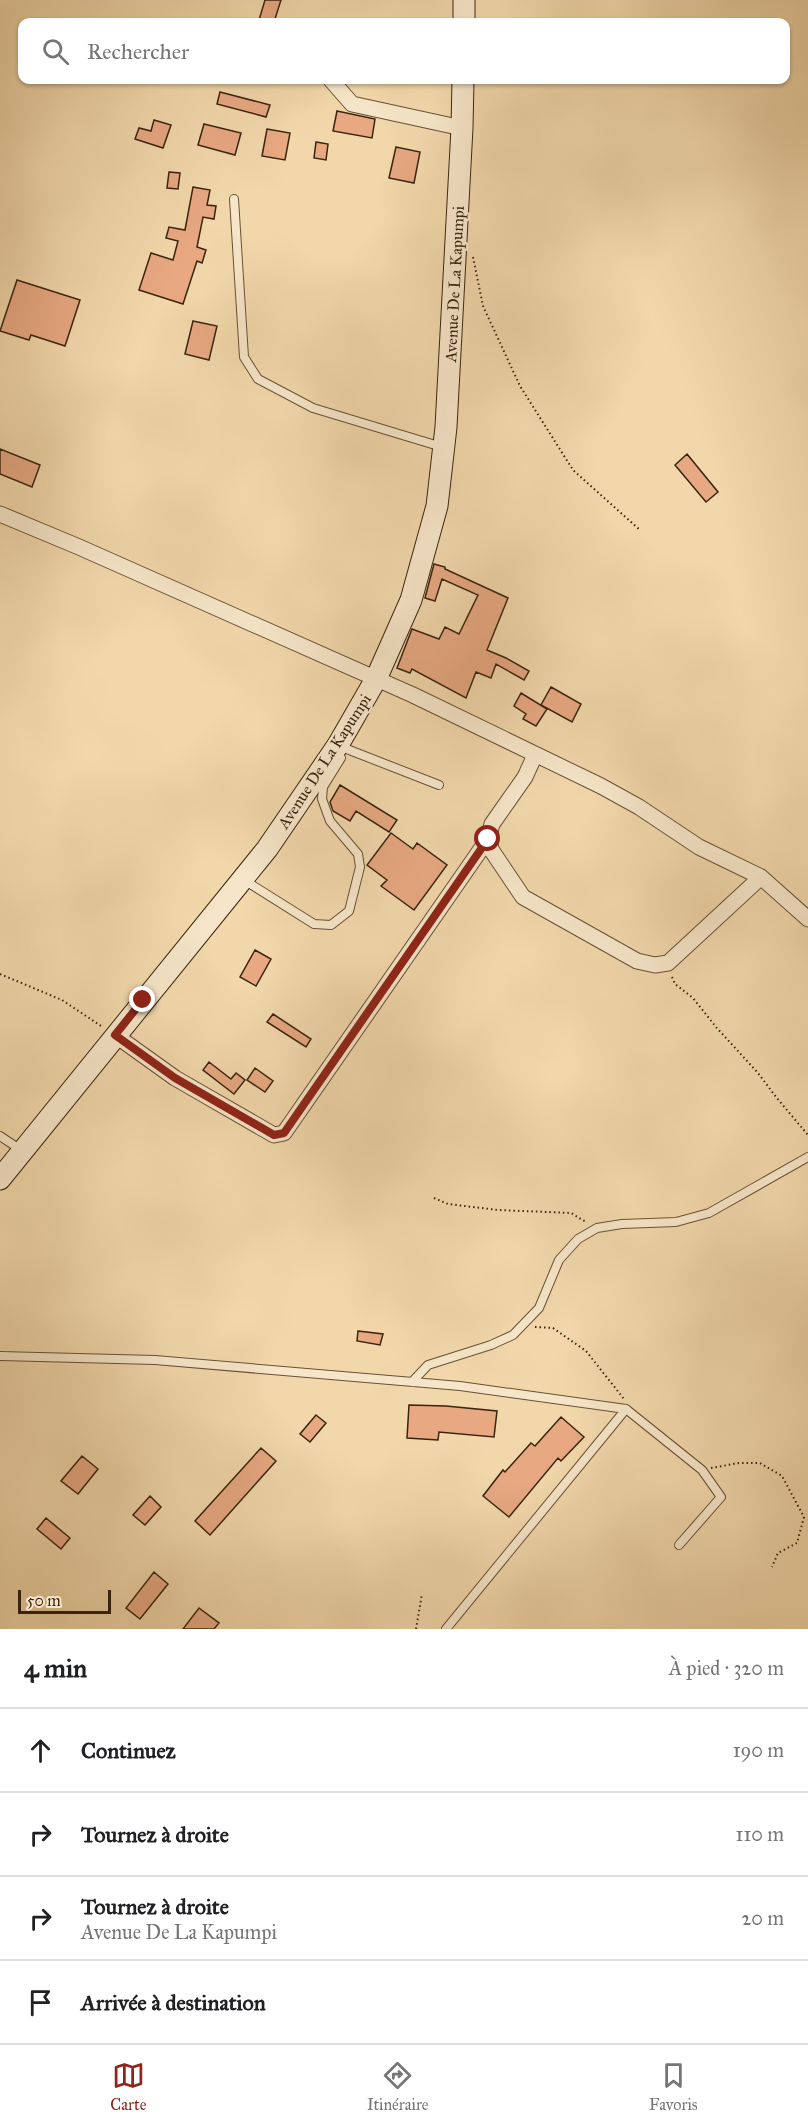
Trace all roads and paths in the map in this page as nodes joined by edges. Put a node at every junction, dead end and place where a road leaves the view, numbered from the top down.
1 (464, 0) edge
2 (464, 18) edge
3 (334, 84) edge
4 (463, 84) edge
5 (462, 128) junction
6 (234, 199) dead end
7 (471, 251) dead end
8 (443, 447) junction
9 (0, 514) edge
10 (640, 530) dead end
11 (376, 680) junction
12 (342, 747) junction
13 (535, 755) junction
14 (440, 785) dead end
15 (488, 839) junction
16 (761, 877) junction
17 (243, 879) junction
18 (808, 919) edge
19 (668, 963) junction
20 (0, 974) edge
21 (115, 1035) junction
22 (808, 1135) edge
23 (0, 1136) edge
24 (22, 1150) junction
25 (808, 1157) edge
26 (0, 1179) edge
27 (434, 1198) dead end
28 (597, 1228) junction
29 (523, 1326) junction
30 (0, 1356) edge
31 (412, 1382) junction
32 (626, 1409) junction
33 (702, 1470) junction
34 (679, 1545) dead end
35 (772, 1567) dead end
36 (422, 1594) dead end
37 (416, 1629) edge
38 (446, 1629) edge

1 - 2 main road
3 - 5 street
4 - 5 main road, Avenue De La Kapumpi
5 - 8 main road, Avenue De La Kapumpi
6 - 8 lane
7 - 10 path
8 - 11 main road, Avenue De La Kapumpi
9 - 11 street
11 - 12 main road, Avenue De La Kapumpi
11 - 13 street
12 - 14 lane
12 - 17 main road, Avenue De La Kapumpi
12 - 17 lane
13 - 15 street
13 - 16 street
15 - 19 street
15 - 21 street
16 - 18 street
16 - 19 street
17 - 21 main road, Avenue De La Kapumpi
19 - 22 path
20 - 21 path
21 - 24 main road, Avenue De La Kapumpi
23 - 24 lane
24 - 26 main road, Avenue De La Kapumpi
25 - 28 lane
27 - 28 path
28 - 29 lane
29 - 31 lane
29 - 32 path
30 - 31 lane
31 - 32 lane
32 - 33 lane
32 - 38 lane
33 - 34 lane
33 - 35 path
36 - 37 path

